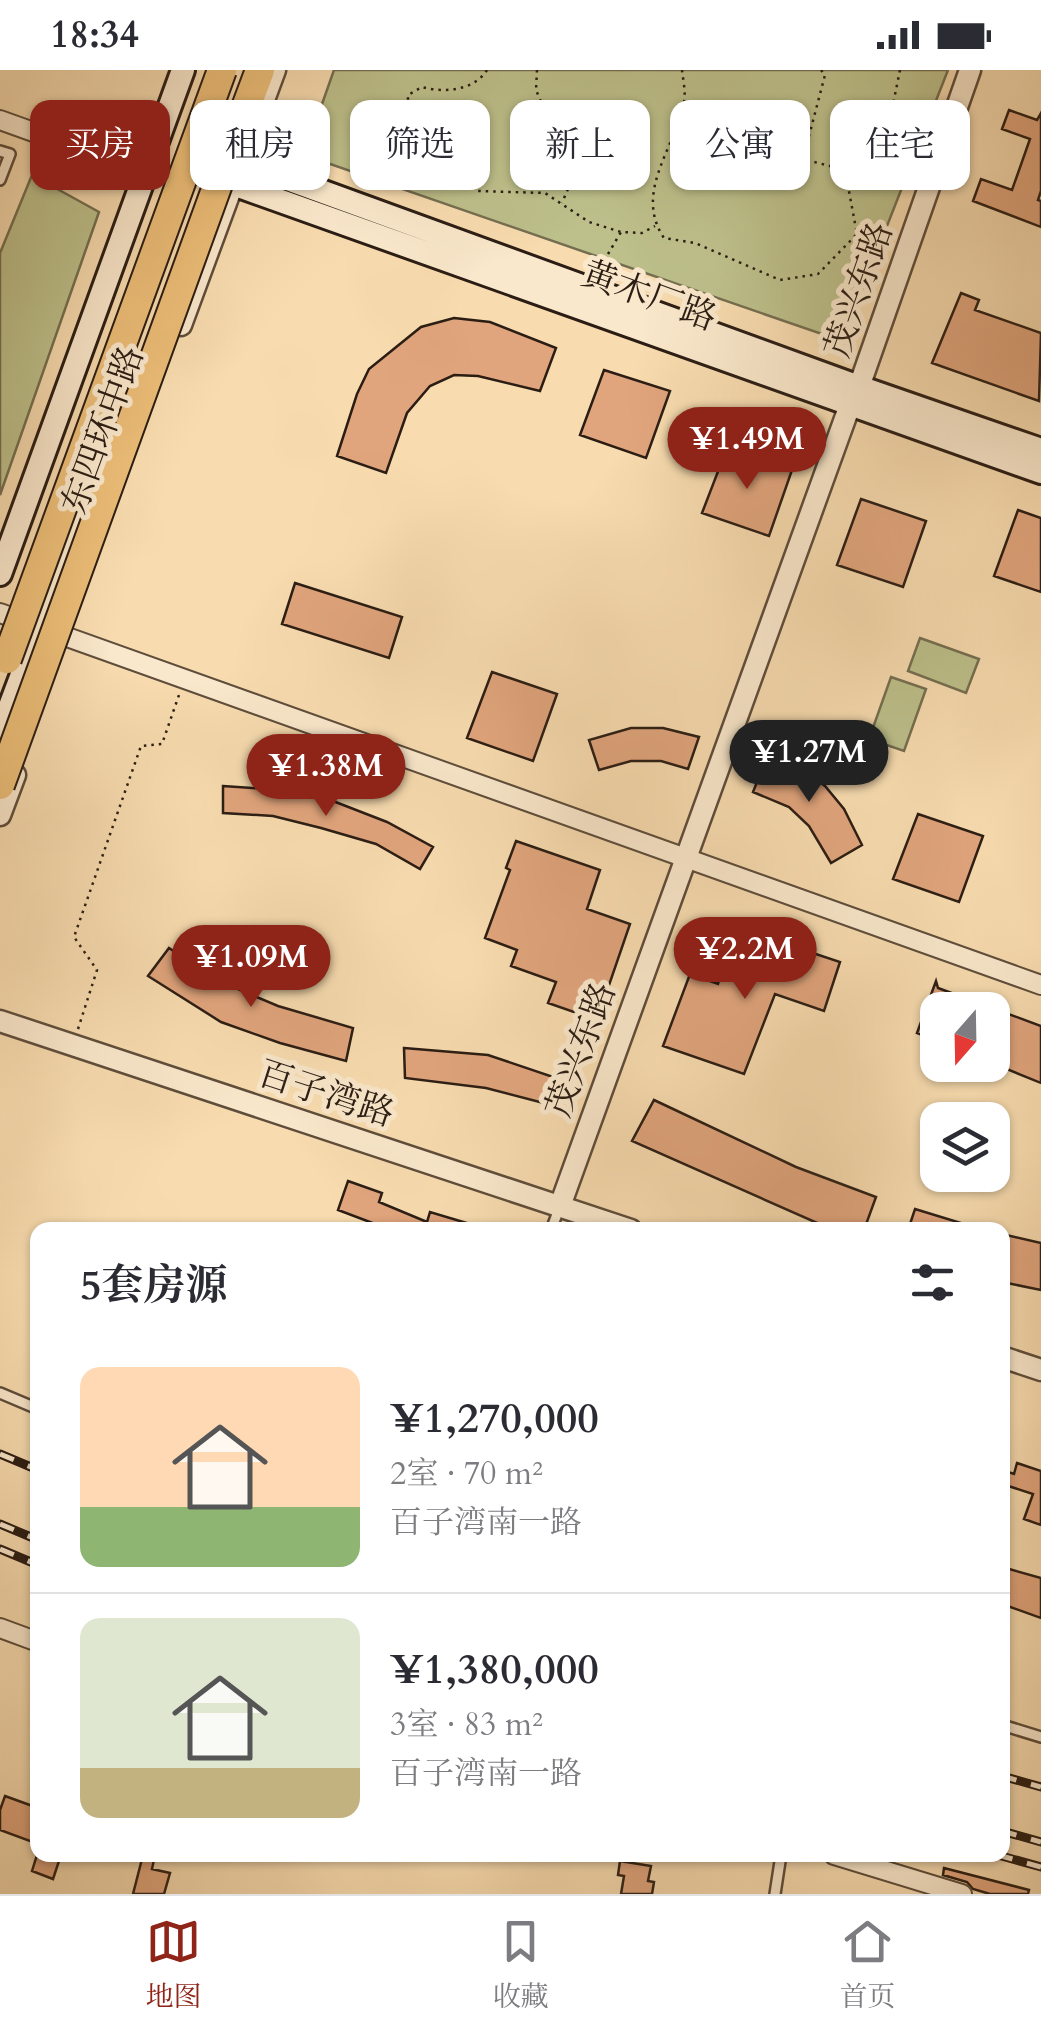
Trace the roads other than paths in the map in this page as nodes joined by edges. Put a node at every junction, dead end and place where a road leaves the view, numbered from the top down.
1 (182, 70) edge
2 (212, 70) edge
3 (222, 70) edge
4 (248, 70) edge
5 (260, 70) edge
6 (274, 70) edge
7 (970, 70) edge
8 (264, 100) edge
9 (170, 104) edge
10 (0, 120) edge
11 (30, 131) edge
12 (0, 151) edge
13 (0, 180) edge
14 (139, 190) edge
15 (231, 190) edge
16 (251, 190) edge
17 (315, 190) edge
18 (855, 396) junction
19 (1041, 450) edge
20 (1041, 472) edge
21 (0, 574) edge
22 (5, 616) edge
23 (40, 629) junction
24 (65, 639) junction
25 (0, 648) edge
26 (0, 678) edge
27 (0, 733) edge
28 (0, 785) edge
29 (0, 815) edge
30 (684, 858) junction
31 (1041, 985) edge
32 (0, 1021) edge
33 (560, 1206) junction
34 (554, 1222) edge
35 (607, 1222) edge
36 (1010, 1359) edge
37 (1041, 1370) edge
38 (0, 1393) edge
39 (30, 1406) edge
40 (0, 1628) edge
41 (30, 1639) edge
42 (1010, 1727) edge
43 (1041, 1736) edge
44 (780, 1862) edge
45 (857, 1862) edge
46 (775, 1894) edge
47 (962, 1894) edge

1 - 9 main road, 东四环中路
2 - 22 main road, 东四环中路
3 - 26 highway, 东四环中路, bridge
4 - 23 main road, 东四环中路
5 - 28 highway, 东四环中路, bridge
6 - 8 street, 东四环中路
7 - 18 street, 茂兴东路
10 - 11 street
12 - 13 lane
14 - 21 main road, 东四环中路
15 - 24 street, 东四环中路
16 - 18 main road, 黄木厂路
17 - 18 main road
18 - 19 main road
18 - 20 main road, 黄木厂路
18 - 30 street, 茂兴东路
22 - 23 street
22 - 25 main road, 东四环中路
23 - 24 street
23 - 27 main road, 东四环中路
24 - 29 street, 东四环中路
24 - 30 street
30 - 31 street
30 - 33 street, 茂兴东路
32 - 33 street, 百子湾路
33 - 34 lane
33 - 35 street, 百子湾路
36 - 37 street
38 - 39 lane
40 - 41 street
42 - 43 lane
44 - 46 lane
45 - 47 street

